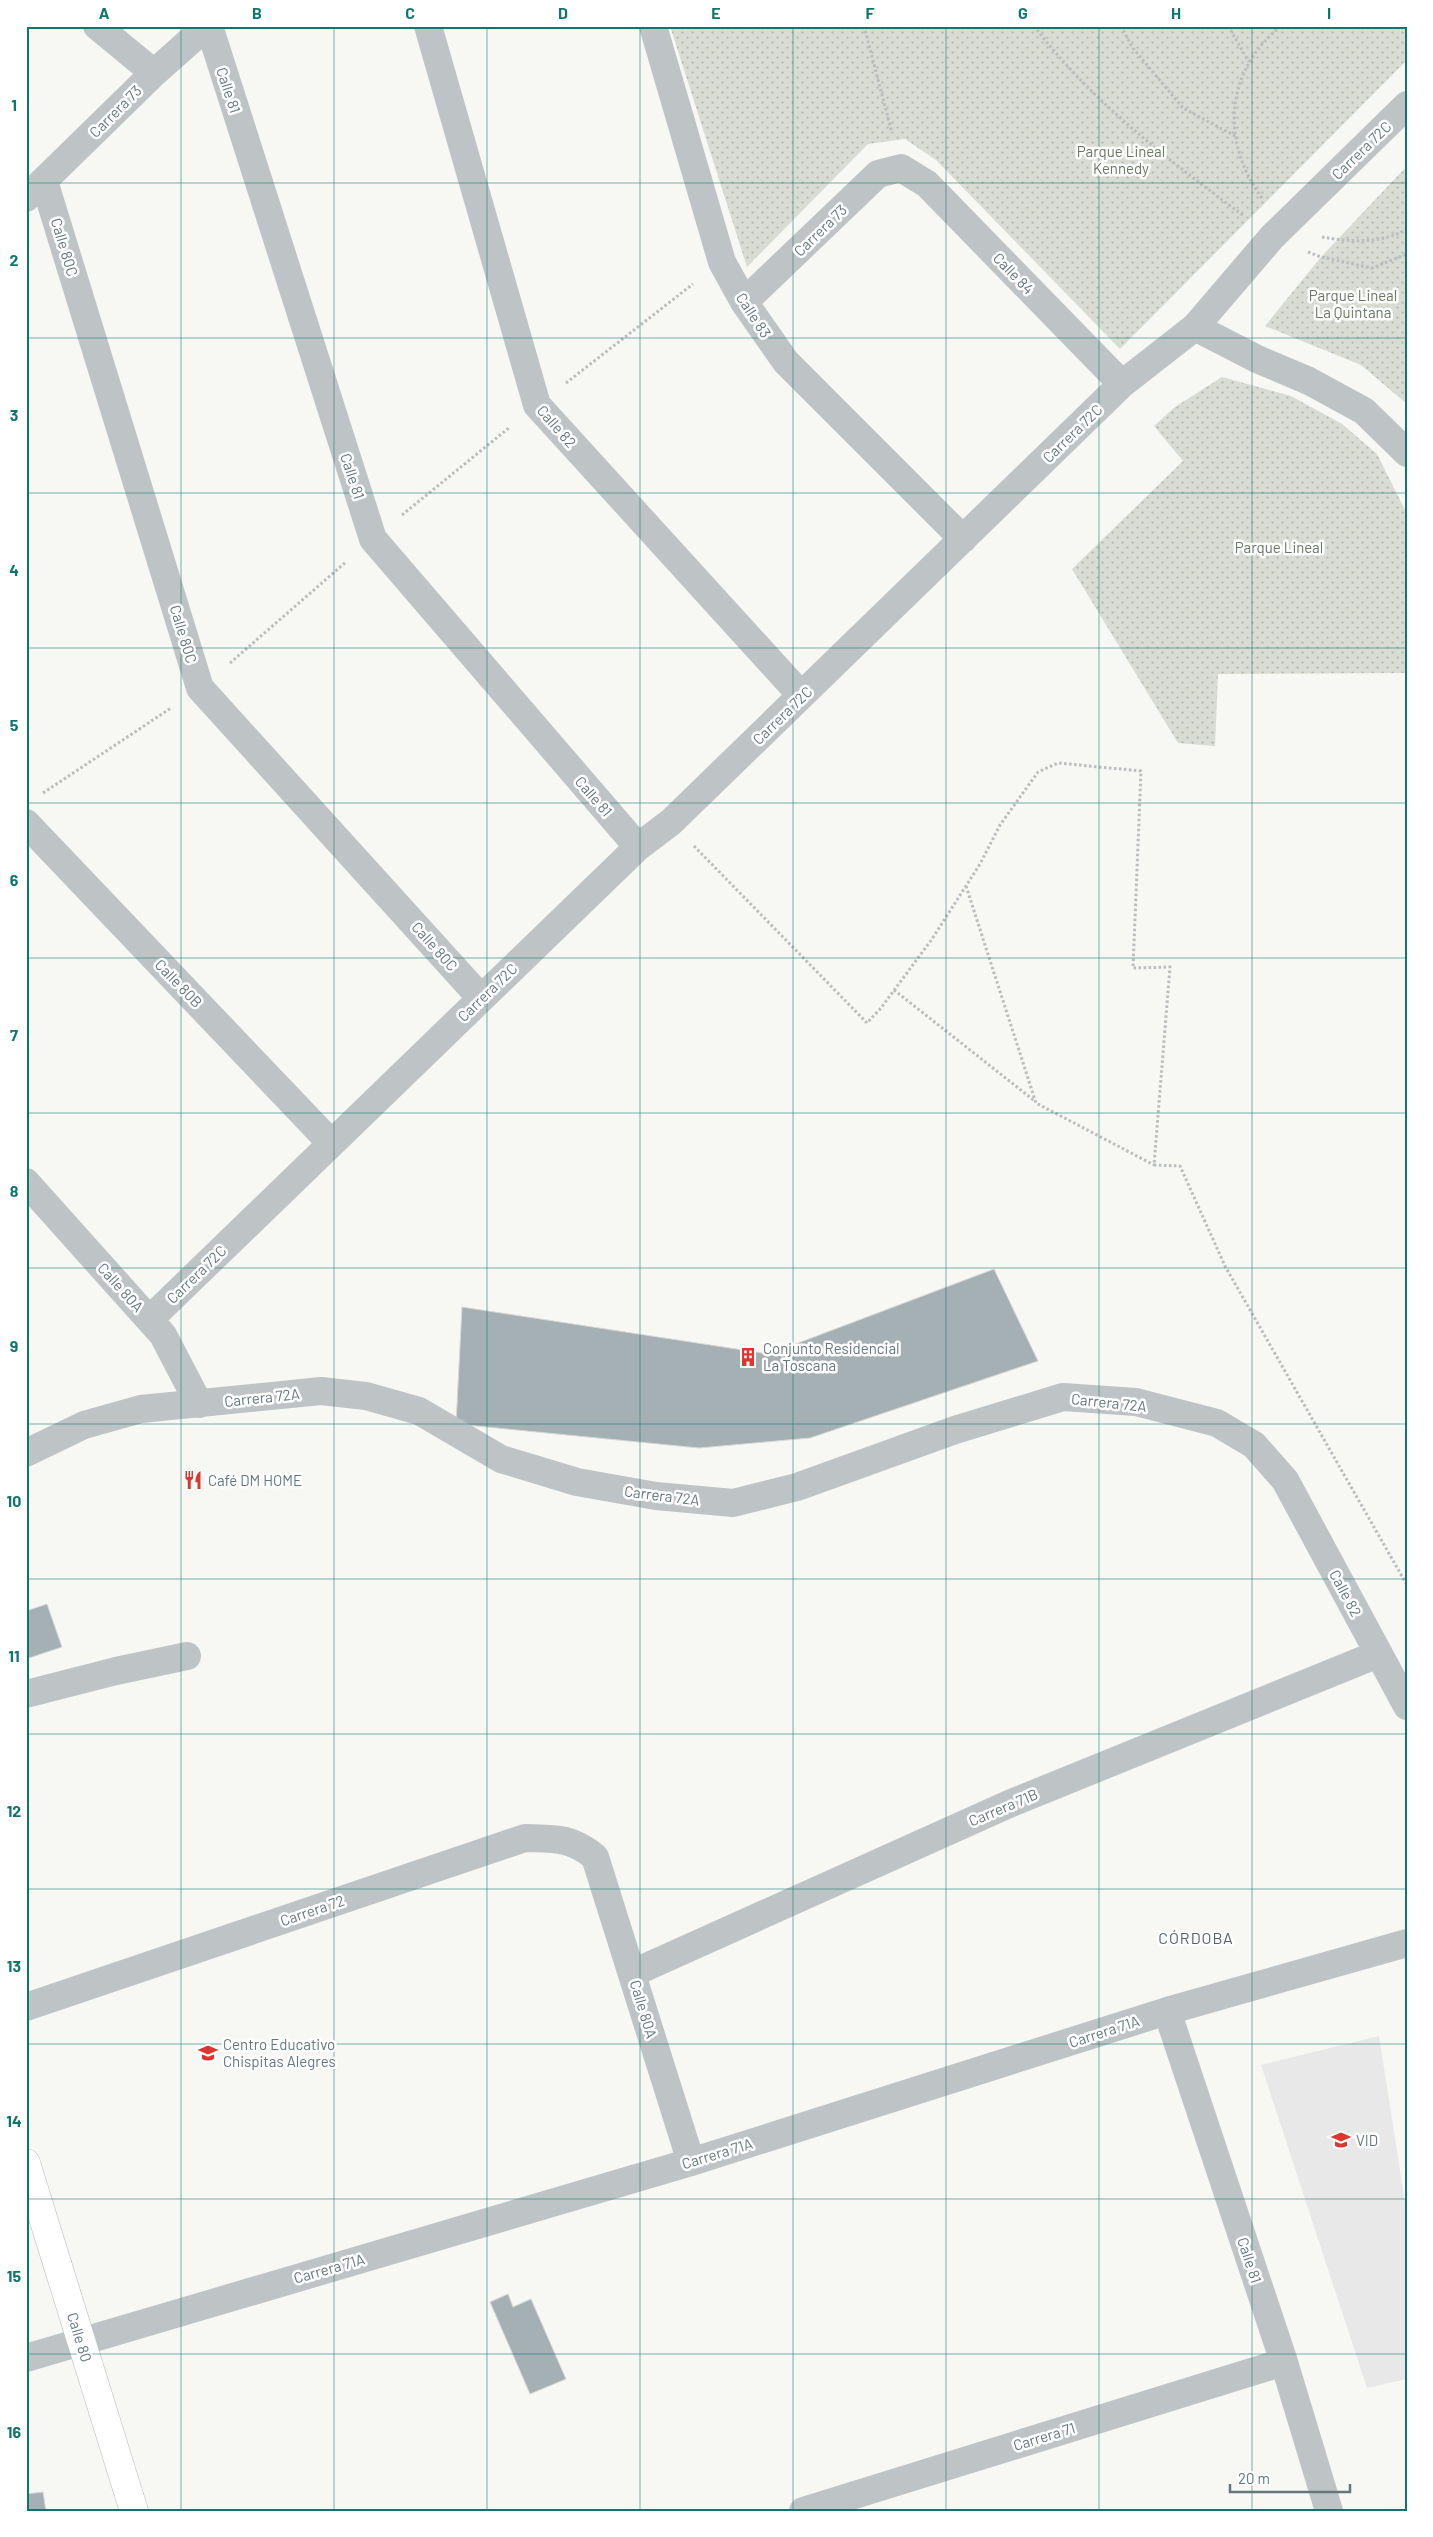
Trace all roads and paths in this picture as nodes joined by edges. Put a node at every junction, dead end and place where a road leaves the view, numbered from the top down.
1 (96, 26) edge
2 (208, 26) edge
3 (428, 26) edge
4 (653, 26) edge
5 (864, 26) edge
6 (1034, 26) edge
7 (1121, 26) edge
8 (1228, 26) edge
9 (1282, 26) edge
10 (1249, 62) junction
11 (154, 73) junction
12 (1407, 105) edge
13 (1235, 136) junction
14 (901, 168) junction
15 (35, 189) edge
16 (1280, 229) junction
17 (1407, 229) edge
18 (1407, 254) edge
19 (744, 302) junction
20 (1195, 327) junction
21 (1122, 384) junction
22 (1407, 453) edge
23 (963, 539) junction
24 (801, 695) junction
25 (671, 822) junction
26 (26, 823) edge
27 (638, 848) junction
28 (966, 886) junction
29 (894, 990) junction
30 (482, 998) junction
31 (1036, 1103) junction
32 (331, 1143) junction
33 (1154, 1165) junction
34 (26, 1182) edge
35 (150, 1319) junction
36 (199, 1404) junction
37 (26, 1452) edge
38 (1285, 1480) joint
39 (1407, 1585) edge
40 (1378, 1654) junction
41 (187, 1656) dead end
42 (26, 1694) edge
43 (1407, 1706) edge
44 (595, 1858) joint
45 (1407, 1944) edge
46 (633, 1973) junction
47 (26, 2007) edge
48 (1167, 2011) junction
49 (691, 2162) junction
50 (26, 2163) edge
51 (82, 2341) junction
52 (26, 2358) edge
53 (1284, 2362) junction
54 (134, 2511) edge
55 (804, 2511) edge
56 (1329, 2511) edge

1 - 11 street
2 - 11 street, Carrera 73
2 - 27 street, Calle 81
3 - 24 street, Calle 82
4 - 19 street, Calle 83
5 - 14 path
6 - 16 path
7 - 13 path
8 - 10 path
9 - 10 path
10 - 13 path
11 - 15 street, Carrera 73
12 - 16 street, Carrera 72C
13 - 16 path
14 - 19 street, Carrera 73
14 - 21 street, Calle 84
15 - 30 street, Calle 80C
16 - 17 path
16 - 18 path
16 - 20 street, Carrera 72C
19 - 23 street, Calle 83
20 - 21 street, Carrera 72C
20 - 22 street
21 - 23 street, Carrera 72C
23 - 24 street, Carrera 72C
24 - 25 street, Carrera 72C
25 - 27 street, Carrera 72C
25 - 29 path
26 - 32 street, Calle 80B
27 - 30 street, Carrera 72C
28 - 29 path
28 - 31 path
28 - 33 path
29 - 31 path
30 - 32 street, Carrera 72C
31 - 33 path
32 - 35 street, Carrera 72C
33 - 39 path
34 - 35 street, Calle 80A
35 - 36 street, Calle 80A
36 - 37 street, Carrera 72A
36 - 38 street, Carrera 72A
38 - 40 street, Calle 82
40 - 43 street, Calle 82
40 - 46 street, Carrera 71B
41 - 42 street
44 - 46 street, Calle 80A
44 - 47 street, Carrera 72
45 - 48 street, Carrera 71A
46 - 49 street, Calle 80A
48 - 49 street, Carrera 71A
48 - 53 street, Calle 81
49 - 51 street, Carrera 71A
50 - 51 main road, Calle 80
51 - 52 street, Carrera 71A
51 - 54 main road, Calle 80
53 - 55 street, Carrera 71
53 - 56 street, Calle 81

